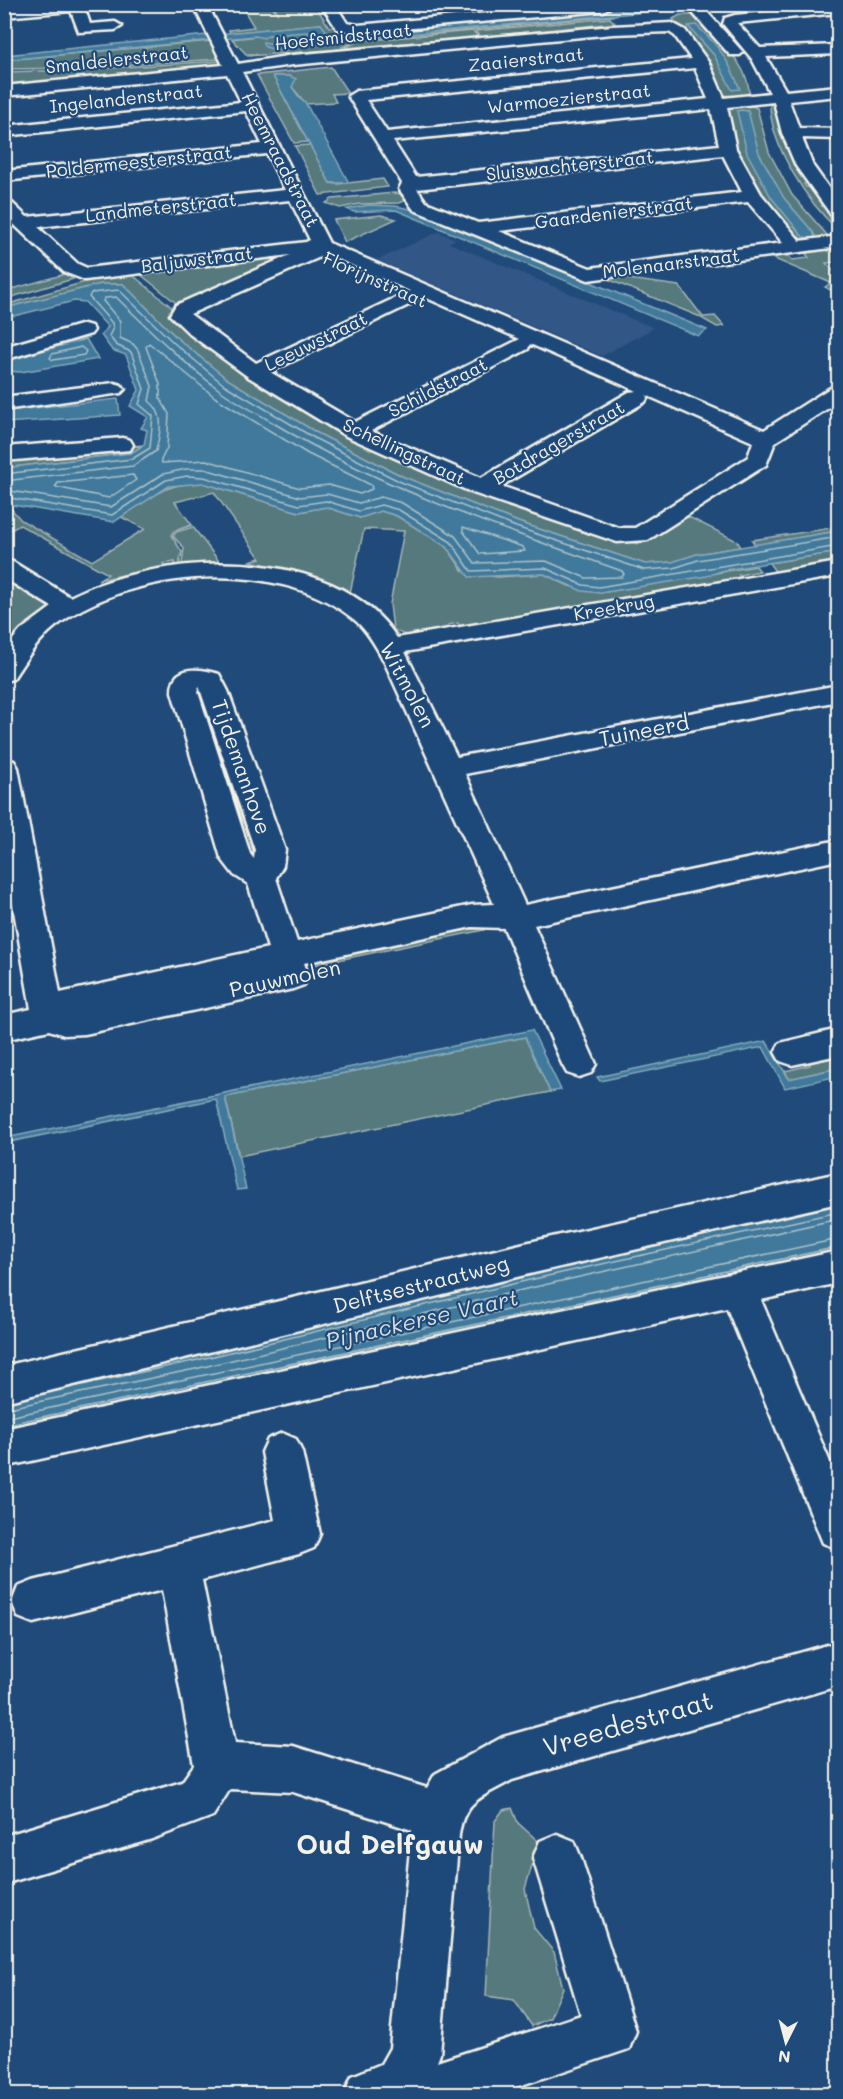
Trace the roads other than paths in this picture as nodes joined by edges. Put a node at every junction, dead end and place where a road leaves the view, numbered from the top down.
1 (97, 4) edge
2 (235, 4) edge
3 (328, 4) edge
4 (601, 4) edge
5 (692, 4) edge
6 (77, 6) junction
7 (201, 6) edge
8 (838, 9) edge
9 (4, 13) edge
10 (115, 26) dead end
11 (838, 49) edge
12 (756, 53) junction
13 (701, 63) junction
14 (743, 64) dead end
15 (232, 69) junction
16 (752, 80) dead end
17 (4, 91) edge
18 (838, 91) edge
19 (780, 97) junction
20 (718, 103) junction
21 (762, 104) junction
22 (252, 106) junction
23 (4, 131) edge
24 (790, 133) junction
25 (838, 134) edge
26 (383, 138) junction
27 (274, 148) junction
28 (728, 149) junction
29 (4, 176) edge
30 (411, 183) junction
31 (816, 184) junction
32 (838, 184) edge
33 (297, 194) junction
34 (753, 196) junction
35 (4, 205) edge
36 (838, 212) edge
37 (24, 223) junction
38 (476, 229) junction
39 (835, 237) edge
40 (797, 249) junction
41 (313, 250) junction
42 (412, 296) junction
43 (470, 316) junction
44 (84, 330) dead end
45 (521, 345) junction
46 (4, 354) edge
47 (585, 367) junction
48 (254, 372) junction
49 (114, 389) dead end
50 (838, 393) edge
51 (637, 397) junction
52 (4, 404) edge
53 (354, 430) junction
54 (122, 445) dead end
55 (763, 445) junction
56 (4, 454) edge
57 (481, 488) junction
58 (4, 567) edge
59 (838, 569) edge
60 (68, 606) junction
61 (390, 647) junction
62 (4, 673) edge
63 (838, 693) edge
64 (4, 768) edge
65 (449, 768) junction
66 (838, 850) edge
67 (261, 878) junction
68 (516, 918) junction
69 (289, 966) junction
70 (49, 1018) junction
71 (4, 1028) edge
72 (838, 1042) edge
73 (792, 1052) dead end
74 (579, 1064) dead end
75 (838, 1188) edge
76 (838, 1267) edge
77 (738, 1290) junction
78 (4, 1384) edge
79 (4, 1448) edge
80 (282, 1452) dead end
81 (838, 1529) edge
82 (178, 1565) junction
83 (33, 1602) dead end
84 (838, 1664) edge
85 (217, 1765) junction
86 (438, 1815) junction
87 (556, 1858) dead end
88 (4, 1860) edge
89 (395, 2077) edge

1 - 6 street
2 - 7 street
3 - 4 street
5 - 14 street
6 - 9 street
6 - 10 street
7 - 15 street, Heemraadstraat
8 - 12 street
11 - 12 street
12 - 19 street
13 - 15 street, Hoefsmidstraat
13 - 20 street
13 - 26 street, Zaaierstraat
15 - 17 street, Smaldelerstraat
15 - 22 street, Heemraadstraat
16 - 21 street
18 - 19 street, Warmoezierstraat
19 - 21 street, Warmoezierstraat
19 - 24 street
20 - 21 street, Warmoezierstraat
20 - 26 street, Warmoezierstraat
20 - 28 street
22 - 23 street, Ingelandenstraat
22 - 27 street, Heemraadstraat
24 - 25 street
24 - 31 street
26 - 30 street
27 - 29 street, Poldermeesterstraat
27 - 33 street, Heemraadstraat
28 - 30 street, Sluiswachterstraat
28 - 34 street
30 - 38 street, Molenaarstraat
31 - 32 street
31 - 36 street
33 - 37 street, Landmeterstraat
33 - 41 street, Heemraadstraat
34 - 38 street, Gaardenierstraat
34 - 40 street
35 - 37 street
37 - 41 street, Baljuwstraat
38 - 40 street, Molenaarstraat
39 - 40 street, Molenaarstraat
41 - 42 street, Florijnstraat
41 - 43 street, Florijnstraat
41 - 48 street, Schellingstraat
42 - 43 street, Florijnstraat
42 - 48 street, Leeuwstraat
43 - 45 street, Florijnstraat
43 - 47 street, Florijnstraat
44 - 46 street
45 - 47 street, Florijnstraat
45 - 53 street, Schildstraat
47 - 51 street, Florijnstraat
47 - 55 street, Florijnstraat
48 - 53 street, Schellingstraat
49 - 52 street
50 - 55 street, Schellingstraat
51 - 55 street, Florijnstraat
51 - 57 street, Botdragerstraat
53 - 57 street, Schellingstraat
54 - 56 street
55 - 57 street, Schellingstraat
58 - 60 street
59 - 61 street, Kreekrug
60 - 61 street, Witmolen
60 - 62 street, Witmolen
61 - 65 street, Witmolen
63 - 65 street, Tuineerd
64 - 70 street
65 - 68 street, Witmolen
66 - 68 street, Pauwmolen
67 - 67 street, Tijdemanhove
67 - 69 street
68 - 69 street, Pauwmolen
68 - 74 street, Witmolen
69 - 70 street, Pauwmolen
70 - 71 street, Pauwmolen
72 - 73 street
75 - 78 street, Delftsestraatweg
76 - 77 street
77 - 79 street
77 - 81 street
80 - 82 street
82 - 83 street
82 - 85 street
84 - 86 street, Vreedestraat
85 - 86 street
85 - 88 street
86 - 89 street
87 - 89 street

